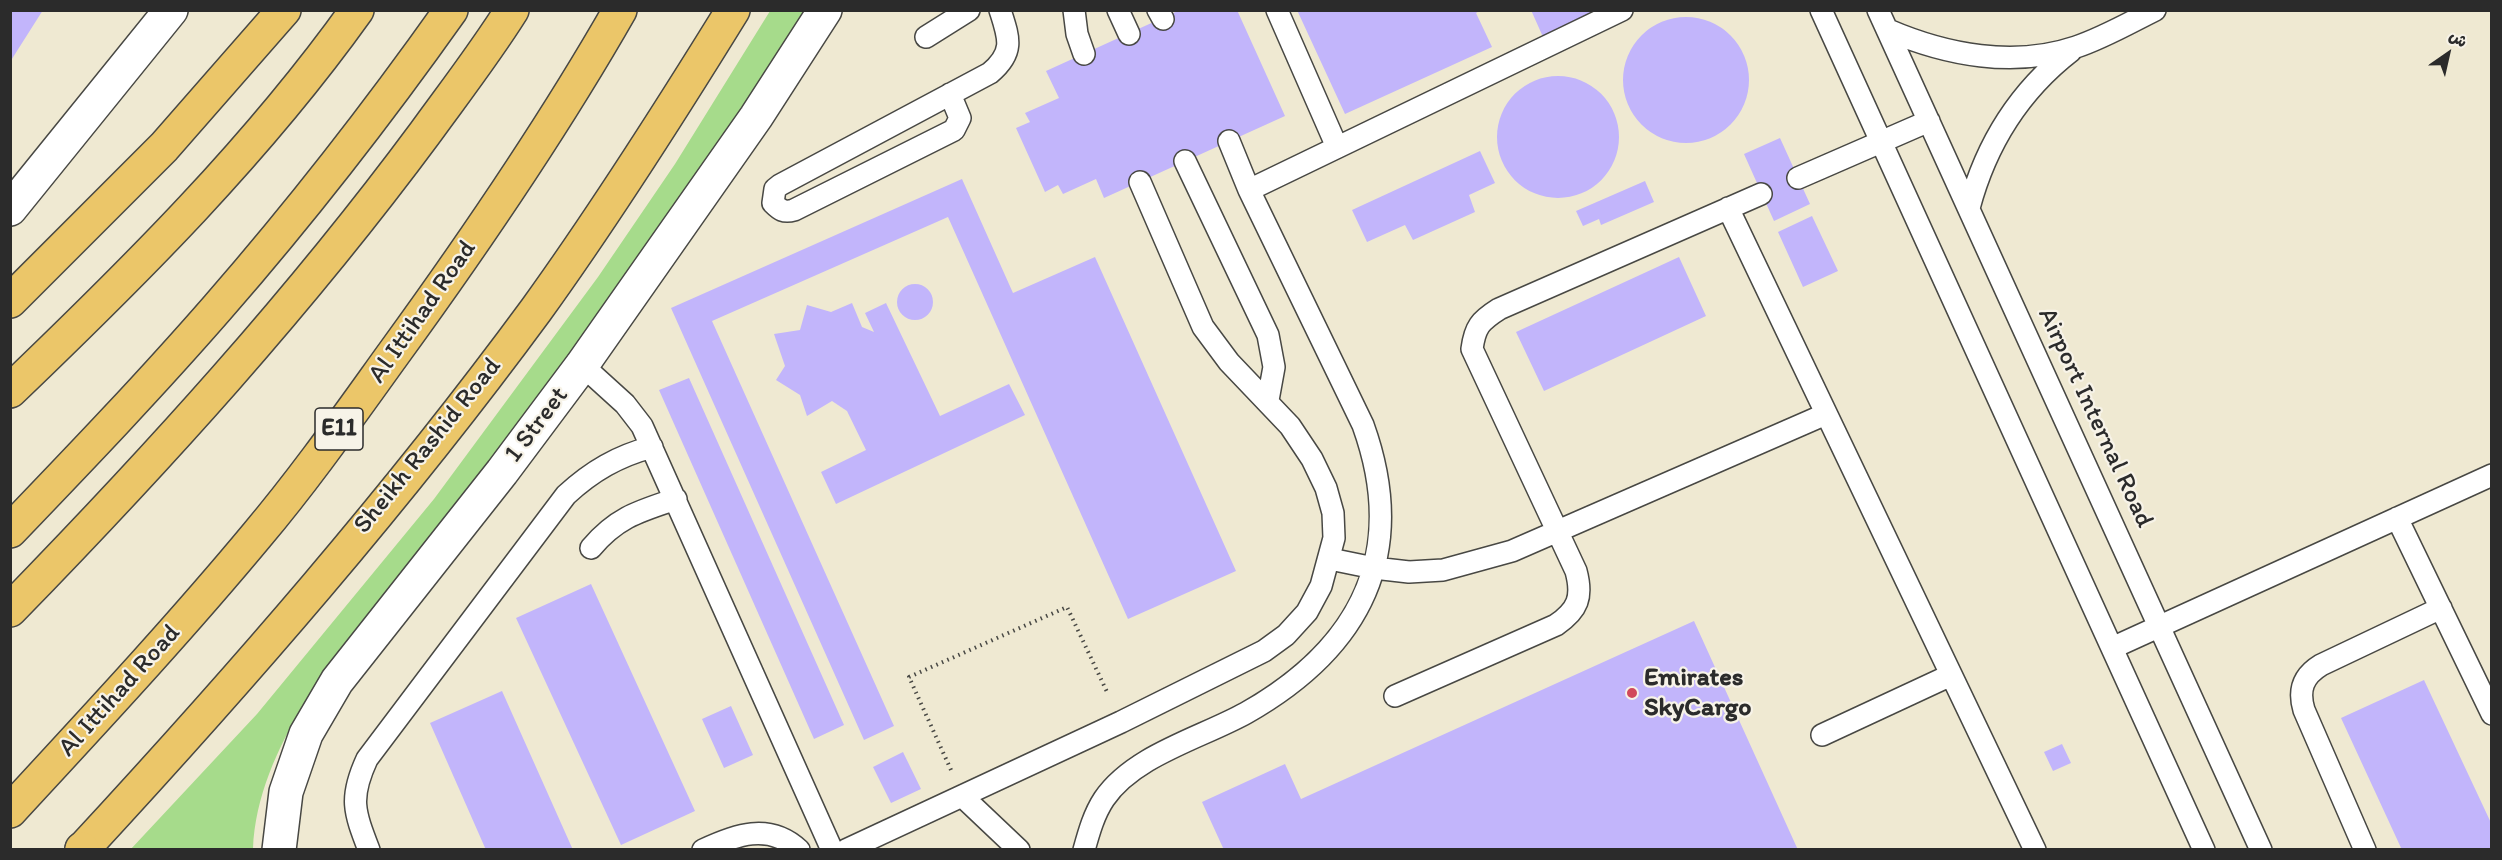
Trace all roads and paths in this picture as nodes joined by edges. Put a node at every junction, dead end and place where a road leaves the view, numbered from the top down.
1 (171, 10) edge
2 (284, 10) edge
3 (357, 10) edge
4 (451, 10) edge
5 (512, 10) edge
6 (620, 10) edge
7 (732, 10) edge
8 (825, 10) edge
9 (969, 10) edge
10 (1000, 10) edge
11 (1074, 10) edge
12 (1118, 10) edge
13 (1277, 10) edge
14 (1622, 10) edge
15 (1821, 10) edge
16 (1878, 10) edge
17 (2155, 10) edge
18 (1888, 30) junction
19 (1129, 34) dead end
20 (926, 37) dead end
21 (2076, 47) junction
22 (1084, 54) dead end
23 (950, 94) junction
24 (1929, 121) junction
25 (1229, 141) dead end
26 (1882, 141) junction
27 (1337, 147) junction
28 (1185, 161) dead end
29 (1798, 178) dead end
30 (1140, 182) dead end
31 (1250, 190) junction
32 (1761, 194) dead end
33 (1728, 208) junction
34 (1970, 208) junction
35 (10, 209) edge
36 (10, 301) edge
37 (582, 366) junction
38 (10, 391) edge
39 (1268, 400) junction
40 (1826, 414) junction
41 (652, 447) junction
42 (2492, 475) edge
43 (676, 499) junction
44 (2397, 518) junction
45 (10, 531) edge
46 (1557, 531) junction
47 (591, 548) dead end
48 (1329, 559) junction
49 (1374, 568) junction
50 (2440, 608) junction
51 (10, 610) edge
52 (2160, 626) junction
53 (2112, 648) junction
54 (1951, 675) junction
55 (1395, 696) dead end
56 (2492, 714) edge
57 (1121, 722) junction
58 (1822, 735) dead end
59 (962, 796) junction
60 (10, 811) edge
61 (82, 849) edge
62 (279, 849) edge
63 (369, 849) edge
64 (703, 849) edge
65 (799, 849) edge
66 (832, 849) edge
67 (846, 849) edge
68 (1018, 849) edge
69 (1084, 849) edge
70 (2035, 849) edge
71 (2204, 849) edge
72 (2261, 849) edge
73 (2365, 849) edge

1 - 35 street
2 - 36 main road
3 - 38 main road
4 - 45 main road
5 - 51 main road
6 - 60 main road, Al Ittihad Road / E11
7 - 61 main road, Sheikh Rashid Road
8 - 37 street, 1 Street
9 - 20 lane
10 - 23 lane
11 - 22 lane
12 - 19 lane
13 - 27 lane
14 - 27 lane
15 - 26 lane
16 - 18 lane, Airport Internal Road
17 - 21 lane
18 - 21 lane
18 - 24 lane, Airport Internal Road
21 - 34 lane
23 - 23 lane
24 - 26 lane
24 - 34 lane, Airport Internal Road
25 - 31 lane
26 - 29 lane
26 - 53 lane
27 - 31 lane
28 - 39 lane
30 - 39 lane
31 - 49 lane
32 - 33 lane
33 - 40 lane
33 - 46 lane
34 - 52 lane, Airport Internal Road
37 - 41 lane
37 - 62 street, 1 Street
39 - 48 lane
40 - 46 lane
40 - 54 lane
41 - 43 lane
41 - 63 lane
42 - 44 lane
43 - 47 lane
43 - 66 lane
44 - 50 lane
44 - 52 lane
46 - 49 lane
46 - 55 lane
48 - 49 lane
48 - 57 lane
49 - 69 lane
50 - 56 lane
50 - 73 lane
52 - 53 lane
52 - 72 lane, Airport Internal Road
53 - 71 lane
54 - 58 lane
54 - 70 lane
57 - 59 lane
57 - 59 path
59 - 67 lane
59 - 68 lane
64 - 65 lane

